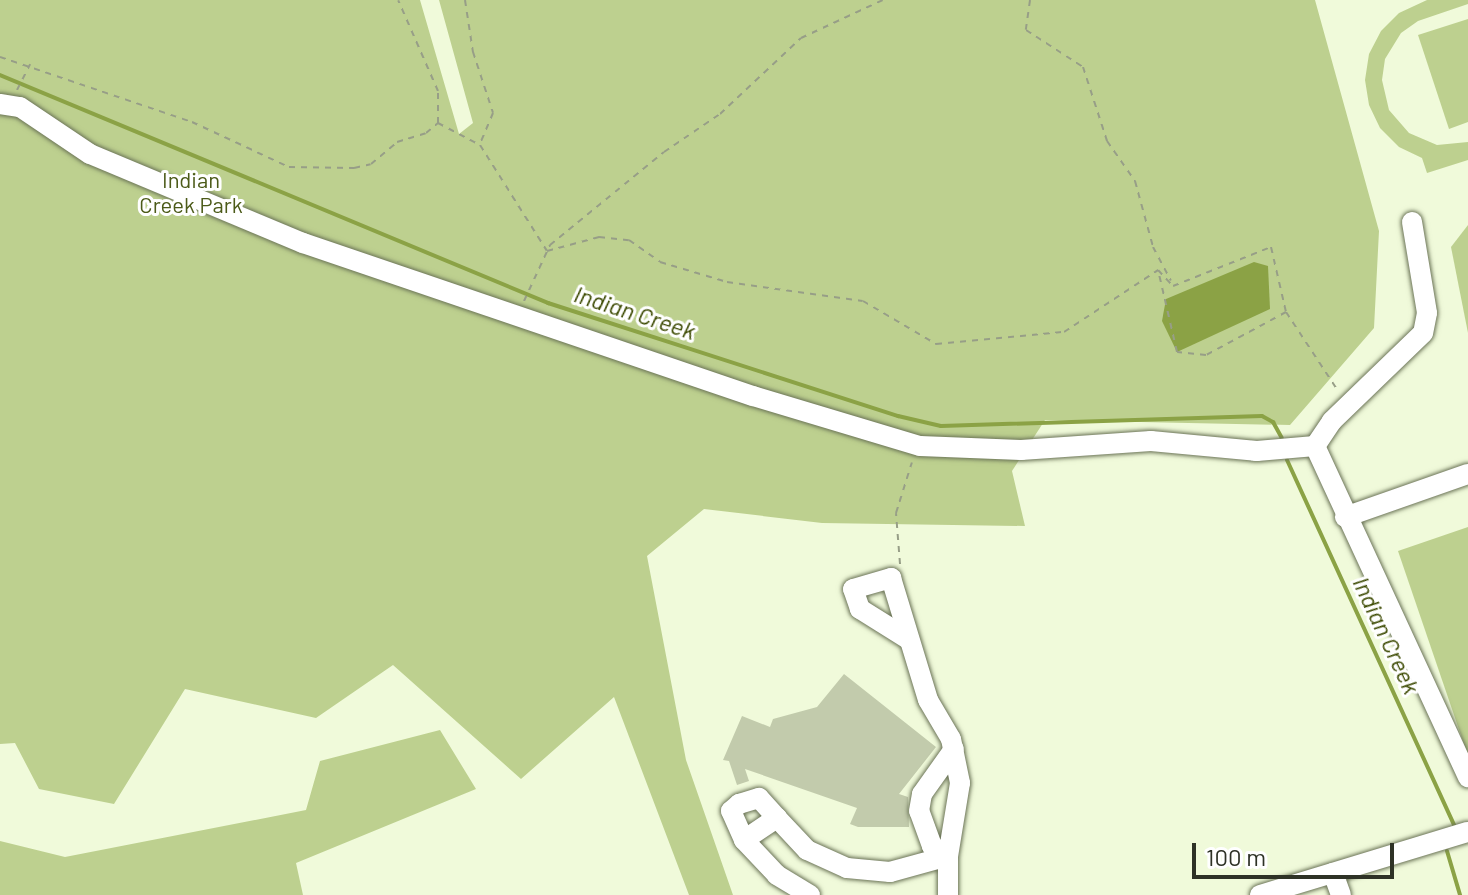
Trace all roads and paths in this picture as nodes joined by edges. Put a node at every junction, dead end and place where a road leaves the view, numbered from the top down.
1 (398, 0) edge
2 (465, 0) edge
3 (883, 0) edge
4 (1030, 0) edge
5 (0, 57) edge
6 (30, 64) junction
7 (8, 98) edge
8 (438, 123) junction
9 (480, 145) junction
10 (1412, 222) dead end
11 (547, 251) junction
12 (1158, 270) junction
13 (1173, 286) junction
14 (526, 295) dead end
15 (1286, 312) junction
16 (1348, 405) junction
17 (920, 446) junction
18 (1315, 446) junction
19 (1468, 474) edge
20 (1345, 517) junction
21 (893, 586) junction
22 (908, 639) junction
23 (954, 749) junction
24 (1468, 777) edge
25 (777, 818) junction
26 (1468, 832) edge
27 (744, 840) junction
28 (948, 856) junction
29 (1333, 873) junction
30 (810, 895) edge
31 (948, 895) edge
32 (1260, 895) edge
33 (1341, 895) edge

1 - 8 path
2 - 9 path
3 - 11 path
4 - 13 path
5 - 6 path
6 - 7 path
6 - 8 path
7 - 17 street
8 - 9 path
9 - 11 path
10 - 16 street
11 - 12 path
11 - 14 path
12 - 13 path
12 - 15 path
13 - 15 path
15 - 16 path
16 - 18 street
17 - 18 street
17 - 21 path
18 - 20 street
19 - 20 street
20 - 24 street
21 - 22 street
21 - 22 street
22 - 23 street
23 - 28 street
23 - 28 street
25 - 27 street
25 - 27 street
25 - 28 street
26 - 29 street
27 - 30 street
28 - 31 street
29 - 32 street
29 - 33 street

